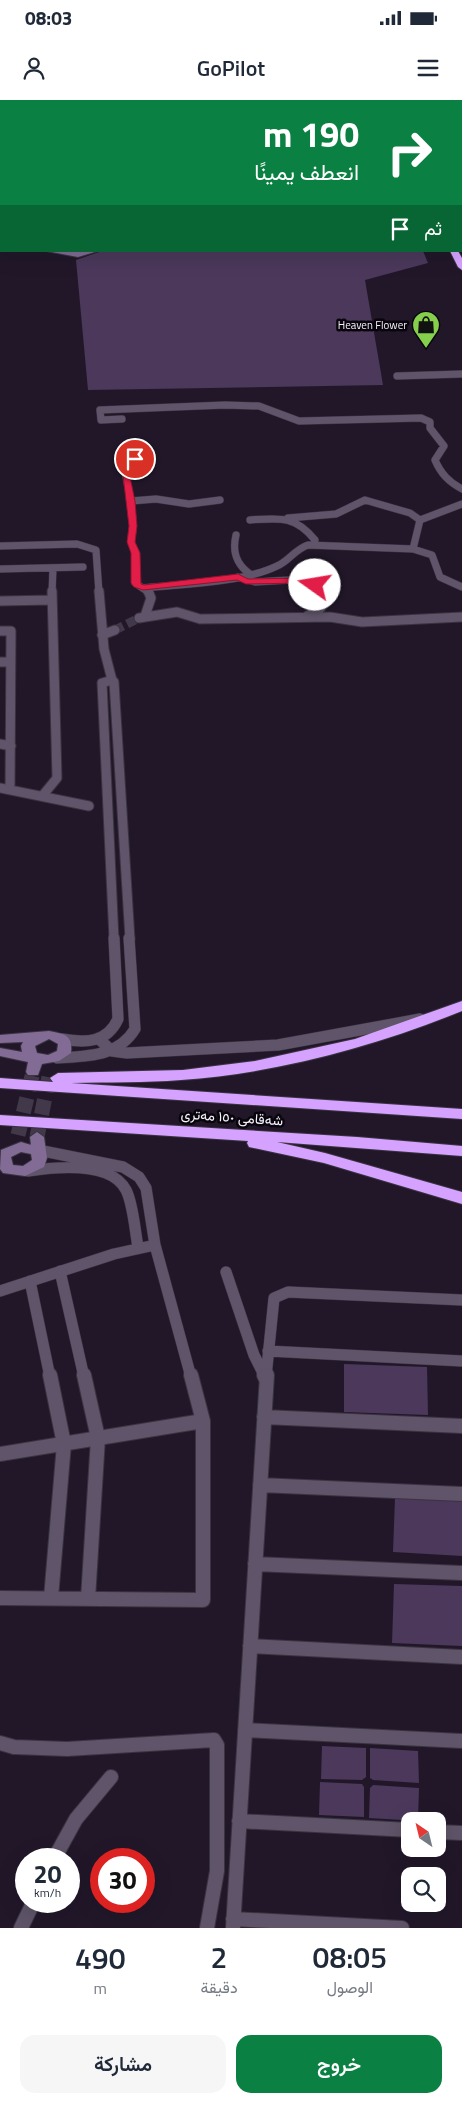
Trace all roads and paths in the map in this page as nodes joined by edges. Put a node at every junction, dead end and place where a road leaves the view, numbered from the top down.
1 (57, 252) edge
2 (90, 252) edge
3 (454, 252) edge
4 (462, 267) edge
5 (462, 374) edge
6 (396, 376) dead end
7 (122, 419) dead end
8 (135, 459) dead end
9 (462, 489) edge
10 (220, 500) dead end
11 (131, 501) junction
12 (462, 504) edge
13 (288, 518) junction
14 (250, 520) dead end
15 (420, 520) junction
16 (236, 536) dead end
17 (314, 545) junction
18 (0, 546) edge
19 (412, 549) junction
20 (83, 567) dead end
21 (53, 568) junction
22 (0, 569) edge
23 (250, 574) junction
24 (238, 577) junction
25 (462, 587) edge
26 (143, 588) junction
27 (52, 600) junction
28 (0, 601) edge
29 (462, 617) edge
30 (298, 619) junction
31 (115, 630) tunnel mouth
32 (0, 632) edge
33 (102, 635) junction
34 (0, 662) edge
35 (11, 662) junction
36 (112, 680) junction
37 (116, 725) junction
38 (104, 726) junction
39 (0, 744) edge
40 (11, 746) junction
41 (3, 789) edge
42 (42, 796) junction
43 (89, 806) dead end
44 (106, 809) junction
45 (122, 810) junction
46 (462, 1006) edge
47 (434, 1018) junction
48 (39, 1037) junction
49 (62, 1039) junction
50 (0, 1040) edge
51 (100, 1040) junction
52 (112, 1051) junction
53 (0, 1052) edge
54 (57, 1058) junction
55 (35, 1065) junction
56 (50, 1072) tunnel mouth
57 (0, 1083) edge
58 (19, 1084) junction
59 (462, 1112) edge
60 (0, 1120) edge
61 (202, 1132) junction
62 (10, 1147) edge
63 (36, 1148) junction
64 (462, 1152) edge
65 (12, 1170) edge
66 (462, 1198) edge
67 (155, 1246) junction
68 (138, 1248) junction
69 (60, 1271) junction
70 (226, 1272) dead end
71 (30, 1281) junction
72 (0, 1291) edge
73 (462, 1300) edge
74 (268, 1351) junction
75 (462, 1361) edge
76 (266, 1387) junction
77 (264, 1417) junction
78 (203, 1421) junction
79 (462, 1426) edge
80 (98, 1438) junction
81 (64, 1444) junction
82 (0, 1454) edge
83 (260, 1485) junction
84 (462, 1494) edge
85 (255, 1564) junction
86 (462, 1573) edge
87 (0, 1598) edge
88 (51, 1598) junction
89 (88, 1599) junction
90 (250, 1646) junction
91 (462, 1657) edge
92 (245, 1730) junction
93 (462, 1741) edge
94 (0, 1742) edge
95 (111, 1777) dead end
96 (239, 1821) junction
97 (401, 1830) edge
98 (446, 1832) edge
99 (462, 1833) edge
100 (60, 1848) edge
101 (28, 1913) edge
102 (233, 1923) edge
103 (345, 1926) edge
104 (21, 1928) edge
105 (207, 1928) edge
106 (402, 1928) edge

1 - 2 street
3 - 4 highway
5 - 6 street
7 - 9 street
8 - 11 street
10 - 11 street
11 - 26 street
12 - 15 street
13 - 14 street
13 - 15 street
13 - 17 street
15 - 19 street
16 - 23 street
17 - 19 street
17 - 23 street
18 - 33 street
19 - 25 street
20 - 21 street
21 - 22 street
21 - 27 street
23 - 24 street
24 - 26 street
24 - 30 street
26 - 30 street
27 - 28 street
27 - 42 street
29 - 30 street
31 - 33 street
32 - 35 street
33 - 36 street
34 - 35 street
35 - 40 street
36 - 37 street
36 - 38 street
37 - 38 street
37 - 45 street
38 - 44 street
39 - 40 street
40 - 41 street
41 - 42 street
42 - 43 street
44 - 45 street
44 - 51 street
45 - 52 street
46 - 47 highway
47 - 52 street
47 - 58 highway
48 - 49 street
48 - 50 street
48 - 55 street
49 - 51 street
49 - 54 street
51 - 52 street
52 - 54 street
53 - 55 street
54 - 55 street
54 - 56 street
57 - 58 highway, شەقامی ١٥٠ مەتری
58 - 59 highway, شەقامی ١٥٠ مەتری
60 - 61 highway, شەقامی ١٥٠ مەتری
61 - 64 highway, شەقامی ١٥٠ مەتری
61 - 66 highway
62 - 63 street
62 - 65 street
63 - 65 street
63 - 67 street
65 - 68 street
67 - 68 street
67 - 78 street
68 - 69 street
69 - 71 street
69 - 80 street
70 - 76 street
71 - 72 street
71 - 81 street
73 - 74 street
74 - 75 street
74 - 76 street
76 - 77 street
77 - 79 street
77 - 83 street
78 - 80 street
78 - 89 street
80 - 81 street
80 - 89 street
81 - 82 street
81 - 88 street
83 - 84 street
83 - 85 street
85 - 86 street
85 - 90 street
87 - 88 street
88 - 89 street
90 - 91 street
90 - 92 street
92 - 93 street
92 - 96 street
94 - 105 street
95 - 100 street
96 - 97 street
96 - 102 street
98 - 99 street
101 - 104 street
102 - 103 street
103 - 106 street

